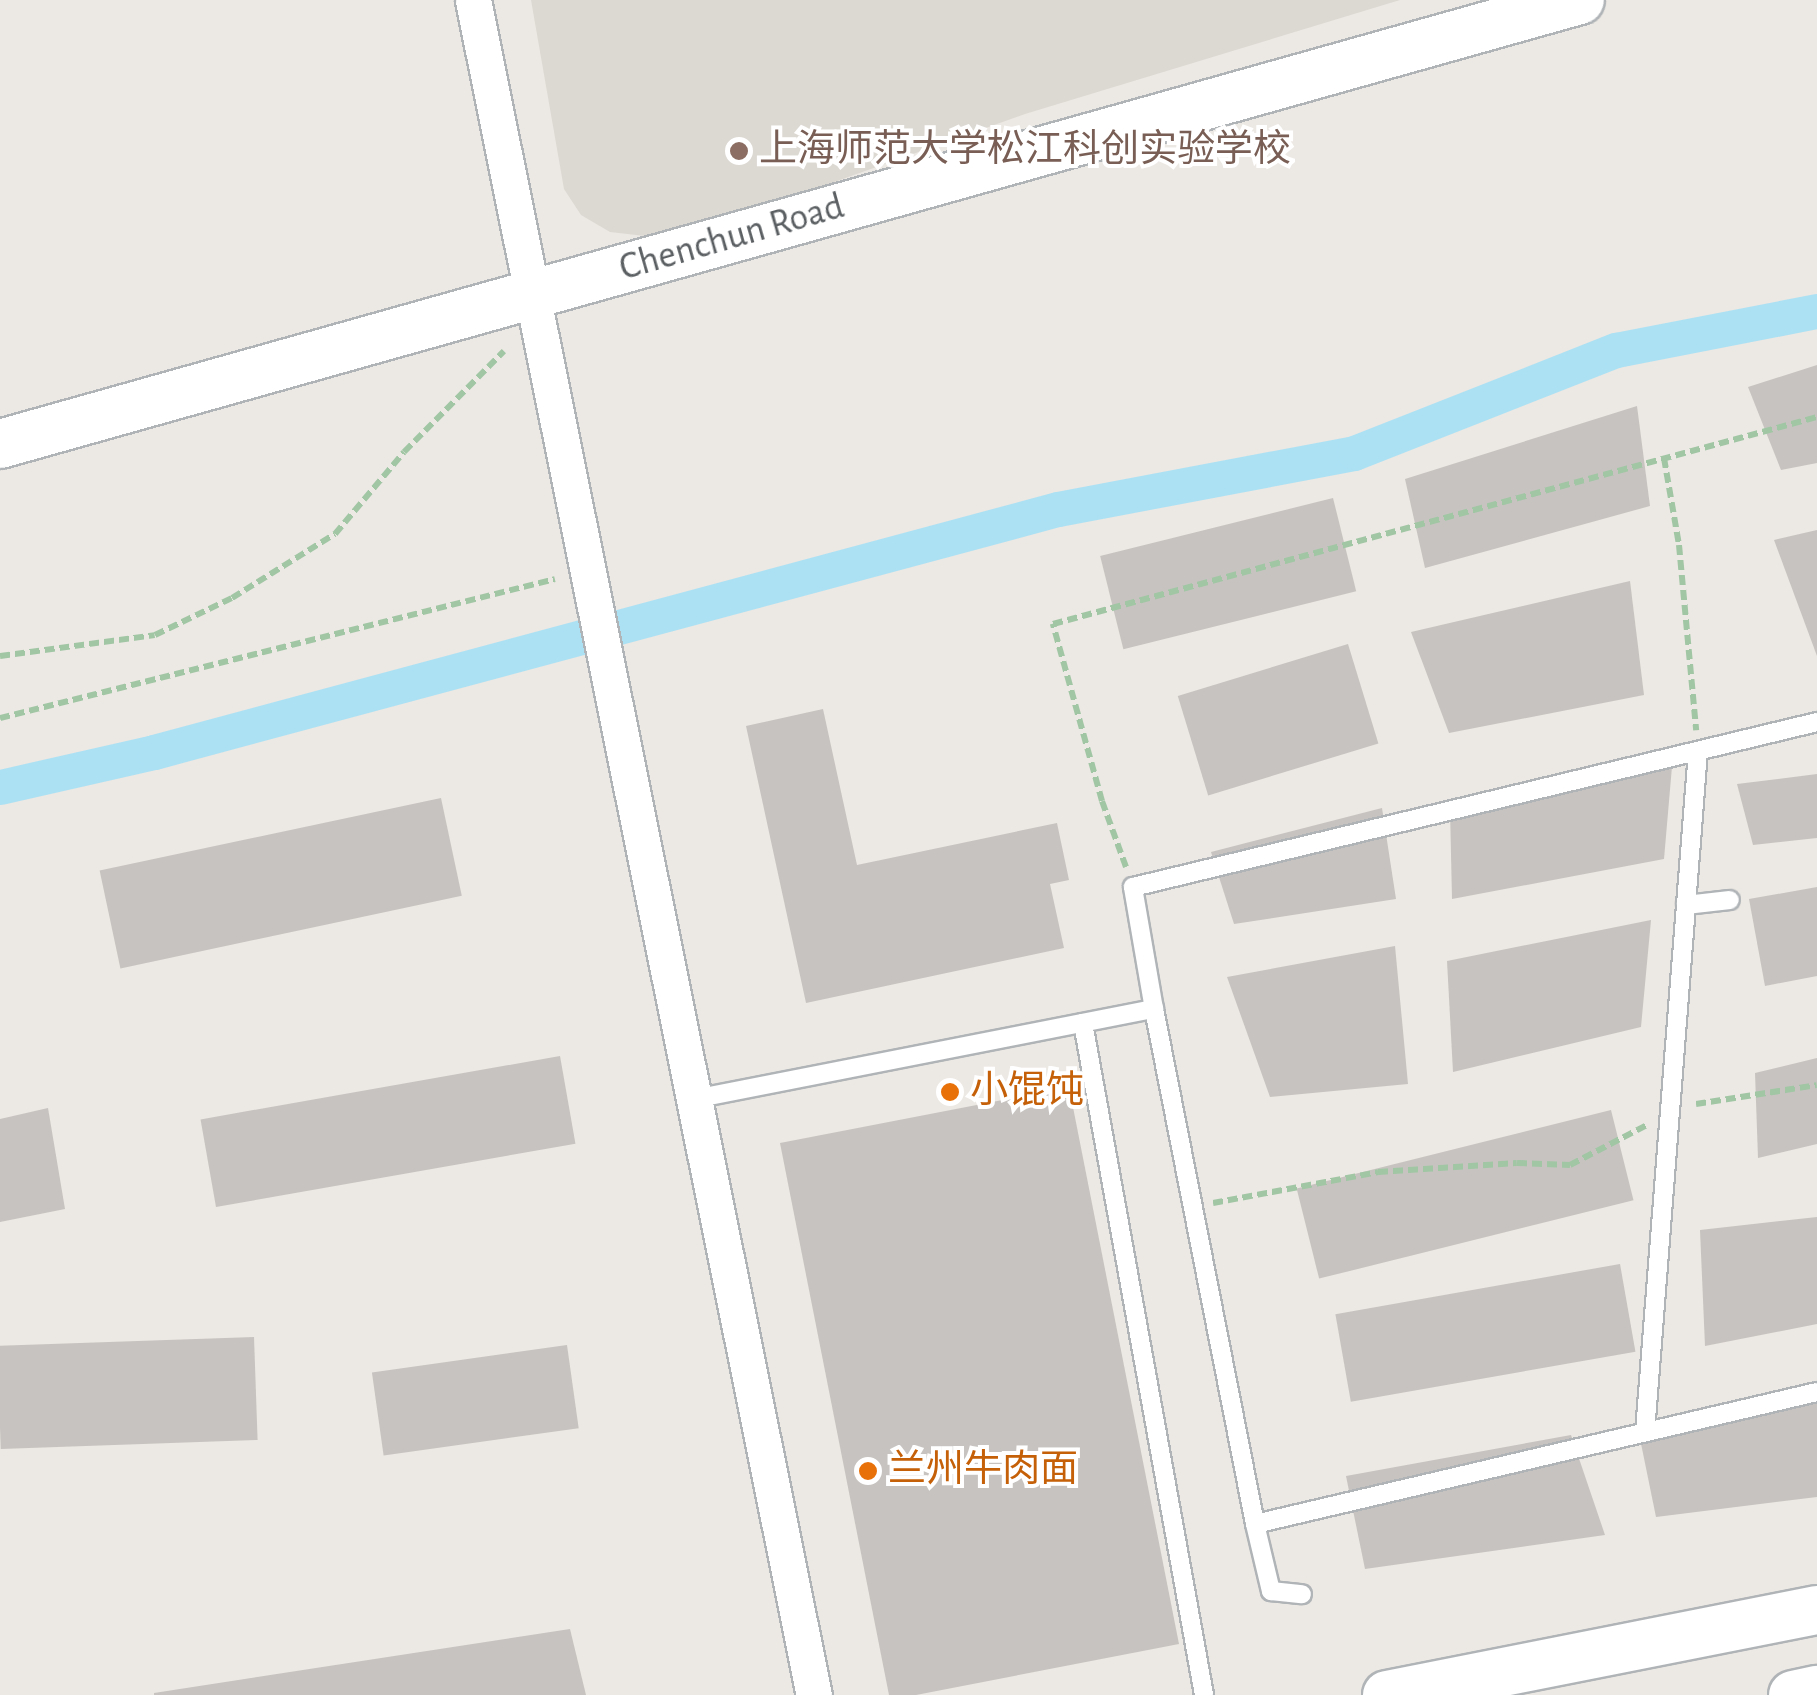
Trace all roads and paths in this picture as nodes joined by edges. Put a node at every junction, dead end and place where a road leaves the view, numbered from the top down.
1 (474, 0) edge
2 (1580, 0) edge
3 (532, 294) junction
4 (504, 351) dead end
5 (1817, 417) edge
6 (0, 444) edge
7 (1664, 458) junction
8 (556, 578) dead end
9 (0, 656) edge
10 (0, 718) edge
11 (1817, 722) edge
12 (1698, 751) junction
13 (1133, 886) junction
14 (1730, 900) dead end
15 (1686, 905) junction
16 (1154, 1010) junction
17 (1083, 1023) junction
18 (1817, 1085) edge
19 (694, 1099) junction
20 (1670, 1115) junction
21 (1192, 1207) junction
22 (1817, 1392) edge
23 (1645, 1432) junction
24 (1255, 1524) junction
25 (1302, 1594) dead end
26 (1817, 1610) edge
27 (1817, 1690) edge
28 (814, 1695) edge
29 (1204, 1695) edge
30 (1386, 1695) edge
31 (1792, 1695) edge

1 - 3 street
2 - 3 street, Chenchun Road
3 - 6 street, Chenchun Road
3 - 19 street
4 - 9 path
5 - 7 path
7 - 12 path
7 - 13 path
8 - 10 path
11 - 12 lane
12 - 13 lane
12 - 15 lane
13 - 16 lane
14 - 15 lane
15 - 20 lane
16 - 17 lane
16 - 21 lane
17 - 19 lane
17 - 29 lane
18 - 20 path
19 - 28 street
20 - 21 path
20 - 23 lane
21 - 24 lane
22 - 23 lane
23 - 24 lane
24 - 25 lane
26 - 30 street
27 - 31 street

